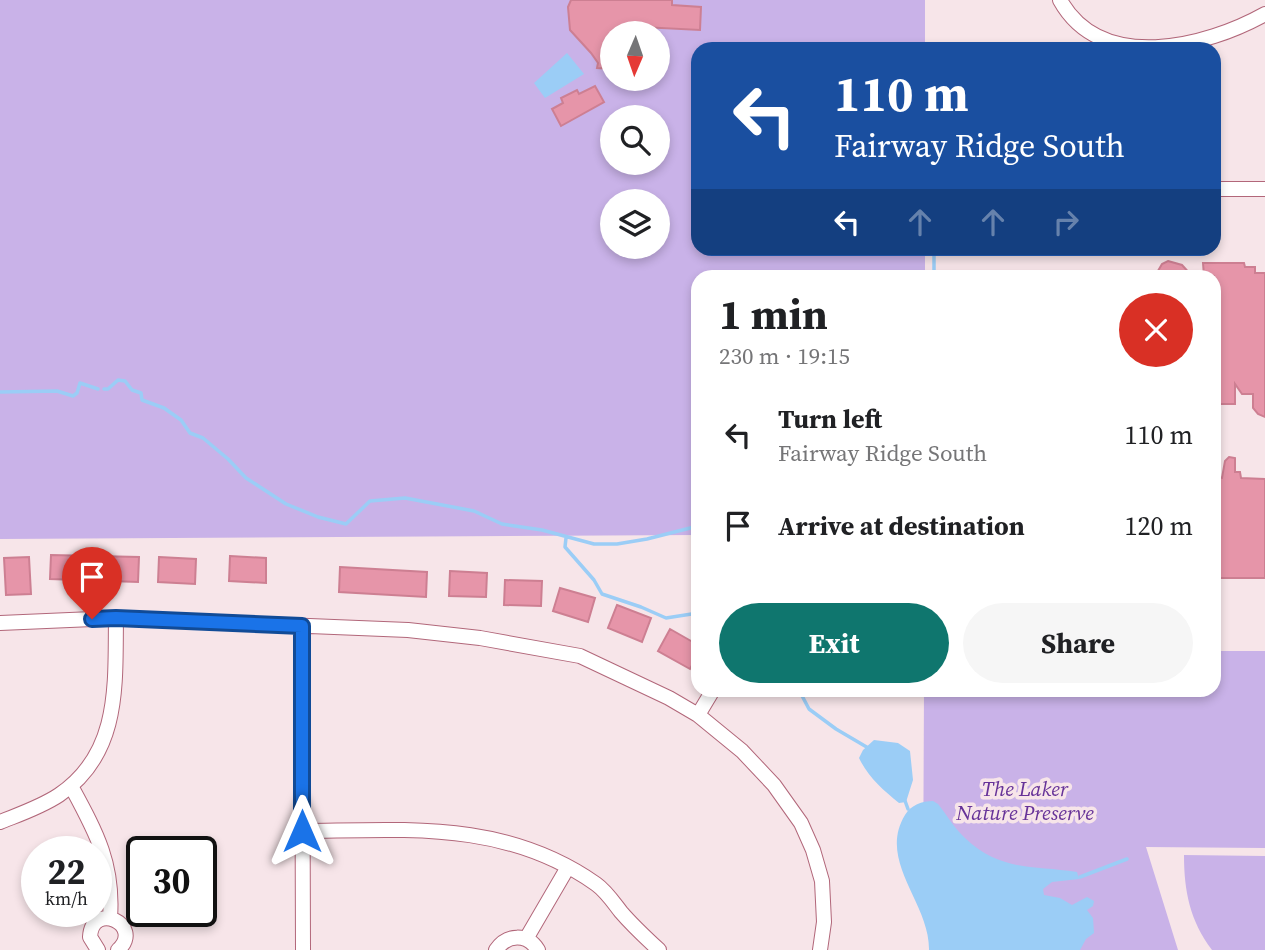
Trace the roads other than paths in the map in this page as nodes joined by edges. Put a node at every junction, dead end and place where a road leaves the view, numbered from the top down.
1 (1060, 0) edge
2 (1265, 15) edge
3 (1119, 42) edge
4 (1196, 42) edge
5 (1221, 189) edge
6 (1265, 189) edge
7 (116, 618) junction
8 (0, 624) edge
9 (302, 626) junction
10 (709, 697) edge
11 (698, 715) junction
12 (71, 786) junction
13 (0, 822) edge
14 (302, 831) junction
15 (97, 836) edge
16 (568, 867) junction
17 (112, 919) edge
18 (92, 927) edge
19 (526, 939) junction
20 (98, 950) edge
21 (118, 950) edge
22 (303, 950) edge
23 (496, 950) edge
24 (538, 950) edge
25 (659, 950) edge
26 (820, 950) edge

1 - 3 street
2 - 4 street
5 - 6 street
7 - 8 street
7 - 9 street
7 - 12 street
9 - 11 street
9 - 14 street
10 - 11 street
11 - 26 street
12 - 13 street
12 - 15 street
14 - 16 street
14 - 22 street
16 - 19 street
16 - 25 street
17 - 21 street
18 - 20 street
19 - 23 street
19 - 24 street

